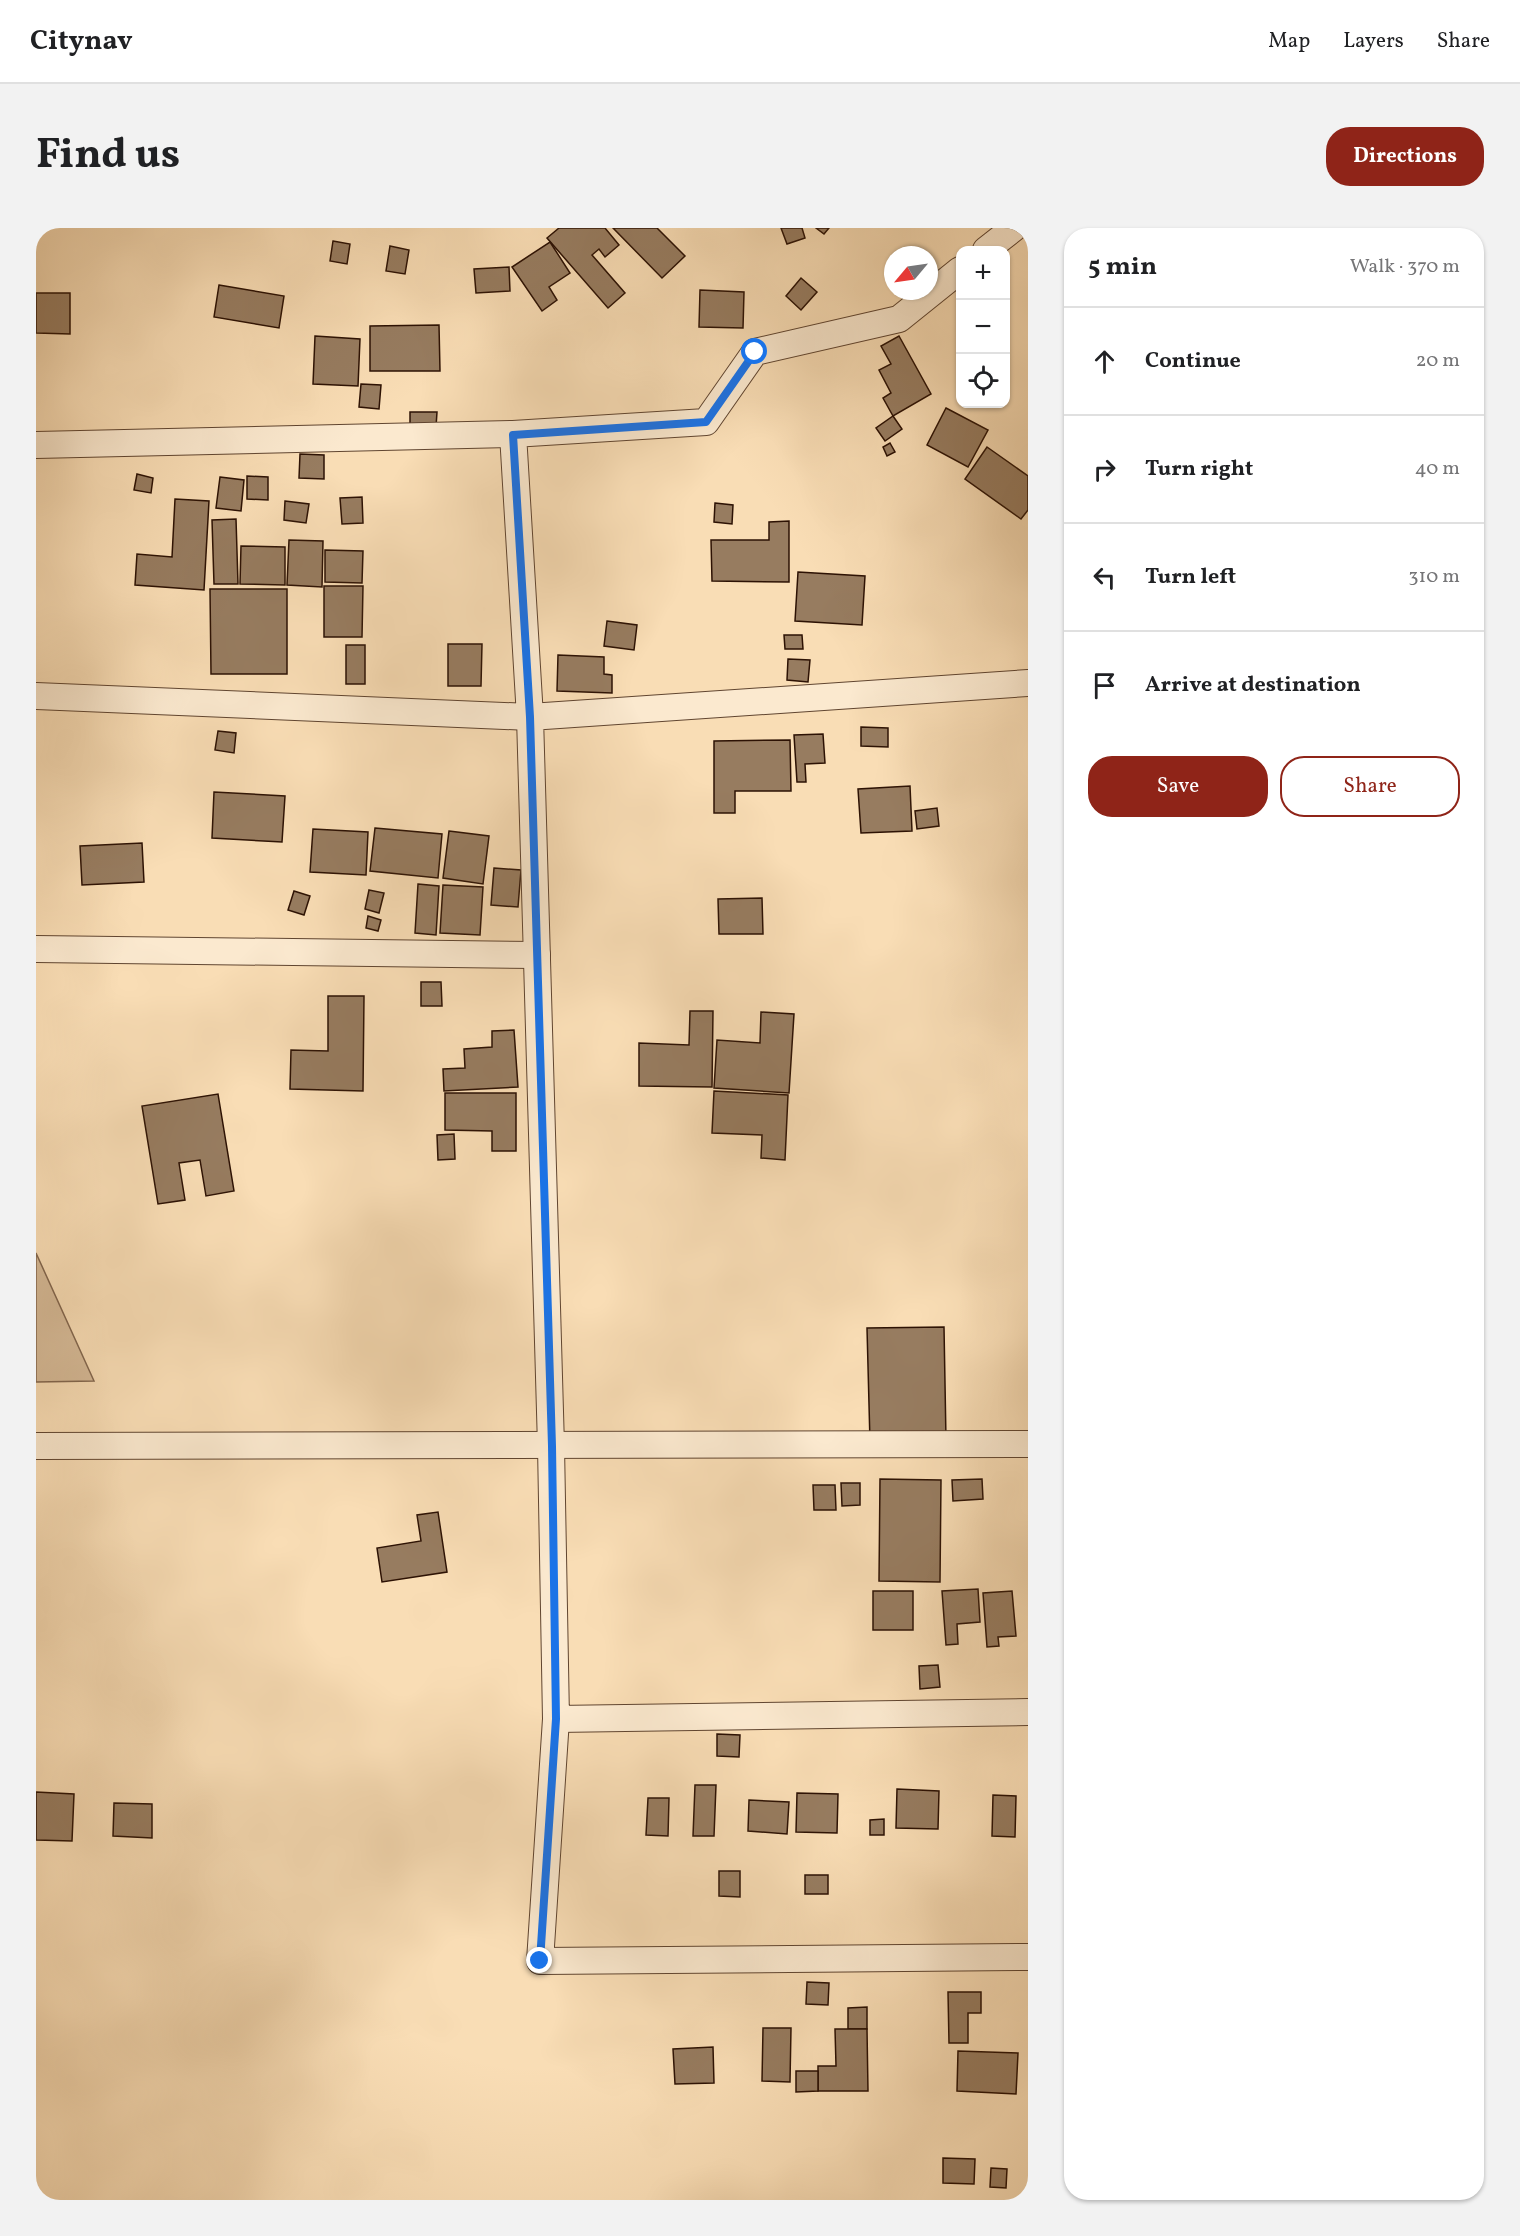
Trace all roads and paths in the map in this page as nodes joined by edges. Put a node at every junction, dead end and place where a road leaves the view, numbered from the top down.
1 (1014, 228) edge
2 (1028, 237) edge
3 (991, 246) edge
4 (956, 273) edge
5 (513, 435) junction
6 (36, 445) edge
7 (1028, 683) edge
8 (36, 696) edge
9 (530, 717) junction
10 (36, 949) edge
11 (537, 955) junction
12 (1028, 1444) edge
13 (36, 1446) edge
14 (552, 1446) junction
15 (1028, 1712) edge
16 (556, 1719) junction
17 (1028, 1957) edge

1 - 2 street
1 - 3 street
4 - 5 street
5 - 6 street
5 - 9 street
7 - 9 street
8 - 9 street
9 - 11 street
10 - 11 street
11 - 14 street
12 - 14 street
13 - 14 street
14 - 16 street
15 - 16 street
16 - 17 street

